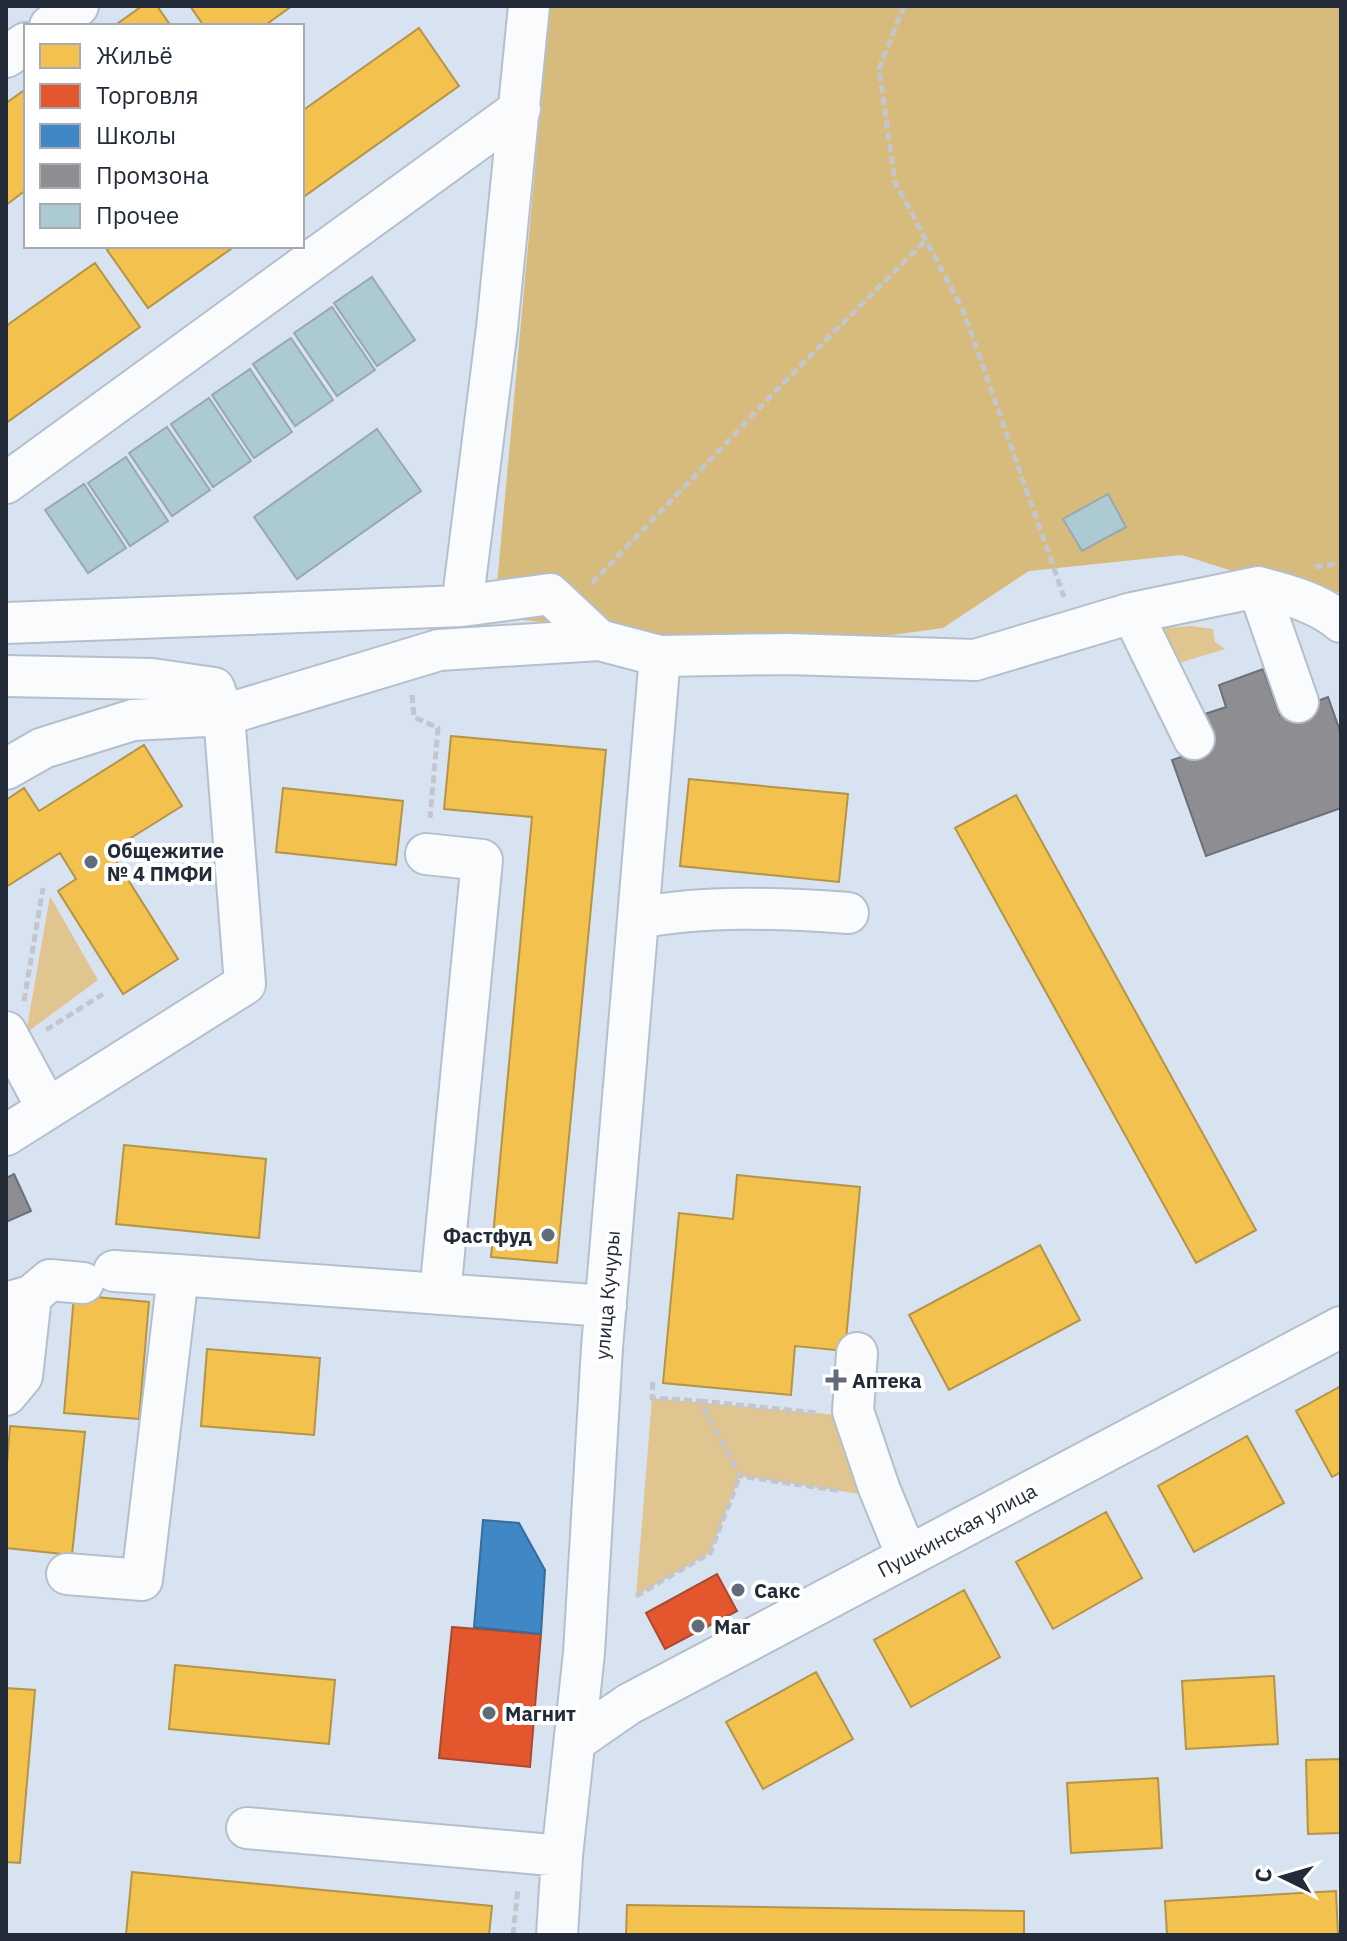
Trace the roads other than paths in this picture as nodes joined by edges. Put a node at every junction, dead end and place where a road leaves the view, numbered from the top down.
1 (78, 6) edge
2 (529, 6) edge
3 (53, 24) edge
4 (24, 44) edge
5 (6, 57) edge
6 (520, 109) junction
7 (6, 483) edge
8 (1258, 587) junction
9 (462, 606) junction
10 (1132, 613) junction
11 (1341, 622) edge
12 (6, 623) edge
13 (599, 640) junction
14 (660, 656) junction
15 (6, 676) edge
16 (1298, 702) dead end
17 (224, 715) junction
18 (1194, 739) dead end
19 (6, 769) edge
20 (426, 854) road end
21 (848, 913) dead end
22 (638, 918) junction
23 (11, 1041) edge
24 (47, 1108) junction
25 (6, 1135) edge
26 (178, 1275) junction
27 (440, 1294) junction
28 (18, 1299) edge
29 (606, 1306) junction
30 (1341, 1327) edge
31 (857, 1353) dead end
32 (6, 1395) edge
33 (907, 1556) junction
34 (67, 1574) dead end
35 (577, 1740) junction
36 (247, 1828) dead end
37 (562, 1856) junction
38 (557, 1935) edge

1 - 3 street
2 - 6 street
4 - 5 street
6 - 7 street
6 - 9 street
8 - 10 street
8 - 11 street
8 - 16 street
9 - 12 street
9 - 13 street
10 - 14 street
10 - 18 street
13 - 14 street
13 - 17 street
14 - 22 street, улица Кучуры
15 - 17 street
17 - 19 street
17 - 24 street
20 - 27 street
21 - 22 street
22 - 29 street, улица Кучуры
23 - 24 street
24 - 25 street
26 - 27 street
26 - 28 street
26 - 34 street
27 - 29 street
28 - 32 street
29 - 35 street, улица Кучуры
30 - 33 street, Пушкинская улица
31 - 33 street
33 - 35 street, Пушкинская улица
35 - 37 street, улица Кучуры
36 - 37 street
37 - 38 street, улица Кучуры

